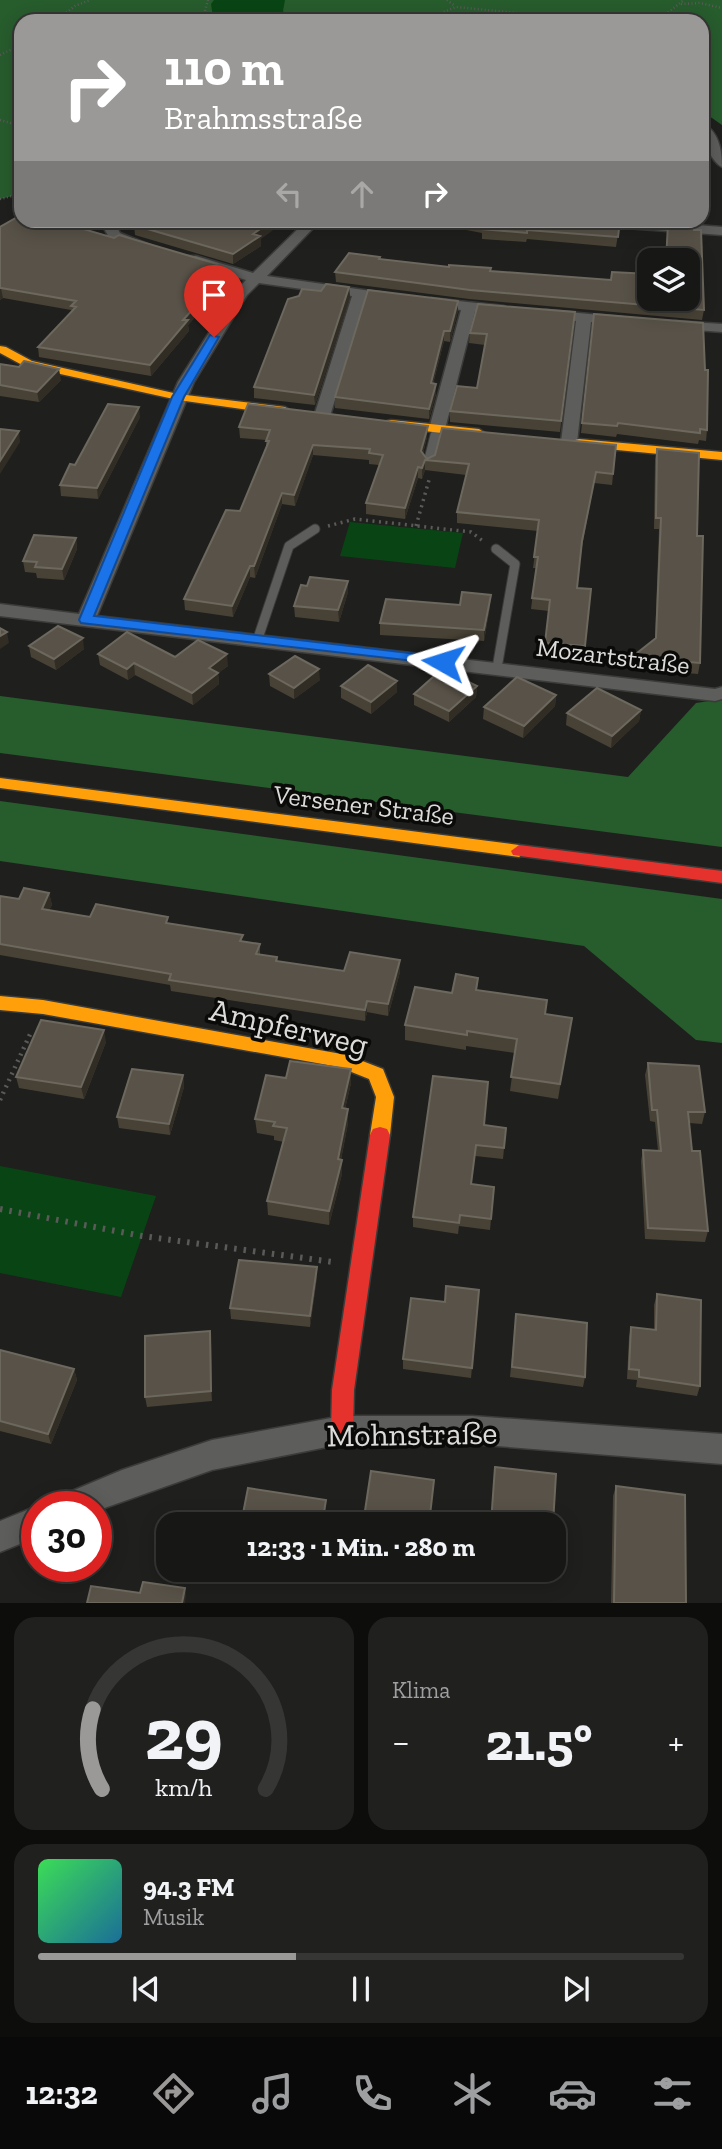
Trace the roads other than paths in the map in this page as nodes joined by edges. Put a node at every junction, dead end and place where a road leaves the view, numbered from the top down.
1 (709, 151) edge
2 (722, 163) edge
3 (111, 228) edge
4 (307, 228) edge
5 (672, 228) edge
6 (722, 232) edge
7 (153, 248) edge
8 (178, 255) edge
9 (254, 278) junction
10 (360, 294) junction
11 (469, 306) junction
12 (584, 318) junction
13 (722, 328) edge
14 (2, 349) dead end
15 (178, 397) junction
16 (316, 416) joint
17 (373, 422) edge
18 (437, 429) junction
19 (490, 434) edge
20 (562, 441) joint
21 (722, 456) edge
22 (428, 463) edge
23 (315, 529) road end
24 (496, 549) road end
25 (0, 610) edge
26 (86, 620) junction
27 (257, 641) junction
28 (497, 668) junction
29 (722, 693) edge
30 (0, 783) edge
31 (722, 877) edge
32 (0, 1003) edge
33 (342, 1430) junction
34 (722, 1449) edge
35 (107, 1491) edge
36 (21, 1528) edge
37 (0, 1537) edge

1 - 2 street
3 - 7 street
4 - 9 street
5 - 6 street
8 - 9 street
9 - 10 street
9 - 15 street
10 - 11 street
10 - 16 street
11 - 12 street
11 - 18 street
12 - 13 street
12 - 20 street
14 - 15 street
15 - 16 street
15 - 26 street
17 - 18 street
18 - 19 street
18 - 22 lane
20 - 21 street
23 - 27 lane
24 - 28 lane, Mozartstraße
25 - 26 street, Mozartstraße
26 - 27 street, Mozartstraße
27 - 28 street, Mozartstraße
28 - 29 street, Mozartstraße
30 - 31 street, Versener Straße
32 - 33 street, Ampferweg
33 - 34 street, Mohnstraße
33 - 35 street, Mohnstraße
36 - 37 street

